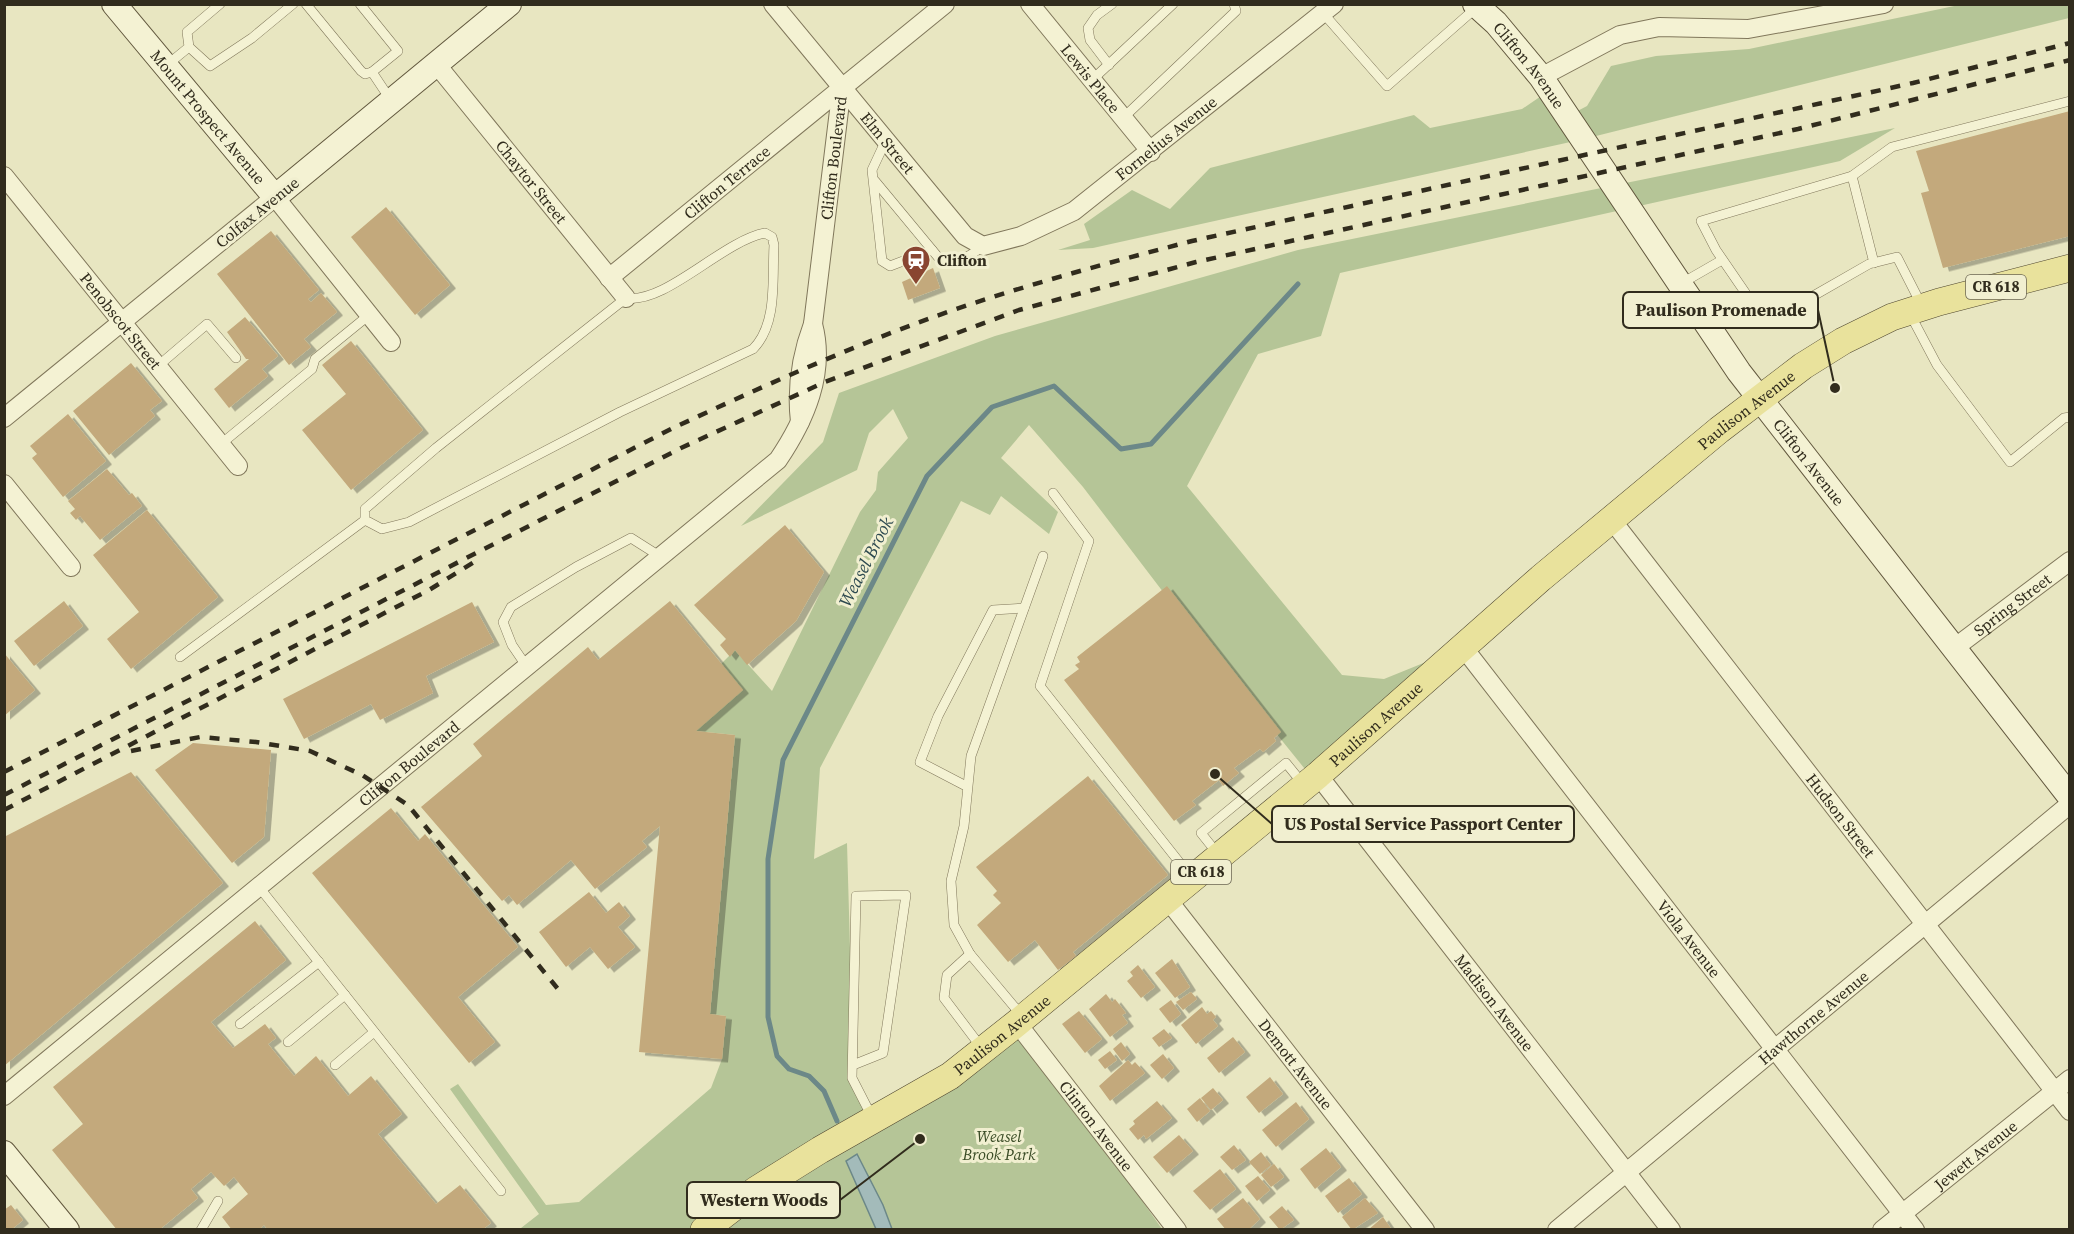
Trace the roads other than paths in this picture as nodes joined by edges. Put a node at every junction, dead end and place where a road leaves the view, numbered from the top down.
1 (114, 4) edge
2 (220, 4) edge
3 (293, 4) edge
4 (306, 4) edge
5 (360, 4) edge
6 (509, 4) edge
7 (773, 4) edge
8 (945, 4) edge
9 (1029, 4) edge
10 (1112, 4) edge
11 (1173, 4) edge
12 (1234, 4) edge
13 (1884, 4) edge
14 (1476, 6) edge
15 (1328, 9) edge
16 (189, 47) junction
17 (437, 65) junction
18 (1109, 65) junction
19 (165, 66) junction
20 (372, 72) junction
21 (1541, 77) junction
22 (1092, 80) junction
23 (842, 86) junction
24 (392, 101) junction
25 (2070, 101) edge
26 (1124, 118) junction
27 (886, 140) junction
28 (1151, 152) junction
29 (4, 176) edge
30 (1852, 176) junction
31 (875, 181) junction
32 (275, 197) junction
33 (983, 246) junction
34 (932, 250) junction
35 (1722, 260) junction
36 (1874, 263) junction
37 (2070, 268) edge
38 (609, 278) junction
39 (1680, 285) junction
40 (626, 298) junction
41 (1916, 309) junction
42 (369, 315) junction
43 (122, 322) junction
44 (391, 342) dead end
45 (236, 358) dead end
46 (158, 366) junction
47 (1761, 397) junction
48 (2070, 417) edge
49 (4, 418) edge
50 (221, 444) junction
51 (238, 466) dead end
52 (4, 484) edge
53 (1053, 493) dead end
54 (1611, 519) junction
55 (365, 520) junction
56 (1043, 556) dead end
57 (661, 557) junction
58 (2070, 561) edge
59 (71, 567) dead end
60 (1024, 608) junction
61 (1463, 647) junction
62 (1953, 649) junction
63 (180, 657) dead end
64 (527, 667) junction
65 (1311, 780) junction
66 (966, 786) junction
67 (2070, 796) edge
68 (2070, 804) edge
69 (1192, 879) junction
70 (259, 887) junction
71 (1168, 900) junction
72 (1926, 923) junction
73 (970, 954) junction
74 (319, 962) junction
75 (345, 995) junction
76 (1020, 1021) junction
77 (240, 1024) dead end
78 (374, 1032) junction
79 (288, 1042) dead end
80 (1777, 1048) junction
81 (983, 1050) junction
82 (335, 1065) dead end
83 (853, 1065) junction
84 (2070, 1080) edge
85 (2054, 1092) junction
86 (4, 1096) edge
87 (2070, 1111) edge
88 (874, 1121) junction
89 (4, 1153) edge
90 (1626, 1172) junction
91 (501, 1191) dead end
92 (218, 1201) dead end
93 (1902, 1213) junction
94 (67, 1230) edge
95 (201, 1230) edge
96 (704, 1230) edge
97 (1177, 1230) edge
98 (1425, 1230) edge
99 (1557, 1230) edge
100 (1671, 1230) edge
101 (1882, 1230) edge
102 (1915, 1230) edge

1 - 19 main road, Mount Prospect Avenue
2 - 16 lane
3 - 16 lane
4 - 20 lane
5 - 20 lane
6 - 17 main road, Colfax Avenue
7 - 23 street, Elm Street
8 - 23 street, Clifton Boulevard
9 - 22 street, Lewis Place
10 - 18 lane
11 - 18 lane
12 - 26 lane
13 - 21 street
14 - 15 lane
14 - 21 main road, Clifton Avenue
15 - 28 street, Fornelius Avenue
16 - 19 lane
17 - 24 main road, Colfax Avenue
17 - 38 street, Chaytor Street
18 - 22 lane
19 - 32 main road, Mount Prospect Avenue
20 - 24 lane
21 - 39 main road, Clifton Avenue
22 - 26 street, Lewis Place
23 - 27 street, Elm Street
23 - 38 street, Clifton Terrace
23 - 57 street, Clifton Boulevard
24 - 32 main road, Colfax Avenue
25 - 30 lane
26 - 28 street, Lewis Place
27 - 31 lane
27 - 33 street, Elm Street
28 - 33 street, Fornelius Avenue
29 - 43 street, Penobscot Street
30 - 35 lane
30 - 36 lane
31 - 34 lane
31 - 34 lane
32 - 42 street, Mount Prospect Avenue
32 - 43 street, Colfax Avenue
33 - 34 lane
35 - 36 lane
35 - 39 lane
36 - 41 lane
37 - 41 main road, Paulison Avenue / CR 618
38 - 40 street, Chaytor Street
39 - 47 main road, Clifton Avenue
40 - 55 lane
40 - 55 lane
41 - 47 main road, Paulison Avenue / CR 618
41 - 48 lane
42 - 44 street, Mount Prospect Avenue
42 - 50 lane
43 - 46 street, Penobscot Street
43 - 49 street, Colfax Avenue
45 - 46 lane
46 - 50 street, Penobscot Street
47 - 54 main road, Paulison Avenue / CR 618
47 - 62 main road, Clifton Avenue
50 - 51 street, Penobscot Street
52 - 59 street
53 - 69 lane
54 - 61 main road, Paulison Avenue / CR 618
54 - 72 street, Hudson Street
55 - 63 lane
56 - 60 lane
57 - 64 street, Clifton Boulevard
57 - 64 lane
58 - 62 street, Spring Street
60 - 66 lane
60 - 66 lane
61 - 65 main road, Paulison Avenue / CR 618
61 - 80 street, Viola Avenue
62 - 67 main road, Clifton Avenue
64 - 70 street, Clifton Boulevard
65 - 69 main road, Paulison Avenue / CR 618
65 - 90 street, Madison Avenue
66 - 73 lane
68 - 72 street, Hawthorne Avenue
69 - 71 main road, Paulison Avenue / CR 618
70 - 74 lane
70 - 86 street, Clifton Boulevard
71 - 76 main road, Paulison Avenue / CR 618
71 - 98 street, Demott Avenue
72 - 80 street, Hawthorne Avenue
72 - 85 street, Hudson Street
73 - 76 lane
73 - 81 lane
74 - 75 lane
74 - 77 lane
75 - 78 lane
75 - 79 lane
76 - 81 main road, Paulison Avenue / CR 618
76 - 97 street, Clinton Avenue
78 - 82 lane
78 - 91 lane
80 - 90 street, Hawthorne Avenue
80 - 93 street, Viola Avenue
81 - 88 main road, Paulison Avenue / CR 618
83 - 83 lane
83 - 88 lane
84 - 85 street, Jewett Avenue
85 - 87 street, Hudson Street
85 - 93 street, Jewett Avenue
88 - 96 main road, Paulison Avenue / CR 618
89 - 94 main road
90 - 99 street, Hawthorne Avenue
90 - 100 street, Madison Avenue
92 - 95 lane
93 - 101 street, Jewett Avenue
93 - 102 street, Viola Avenue

